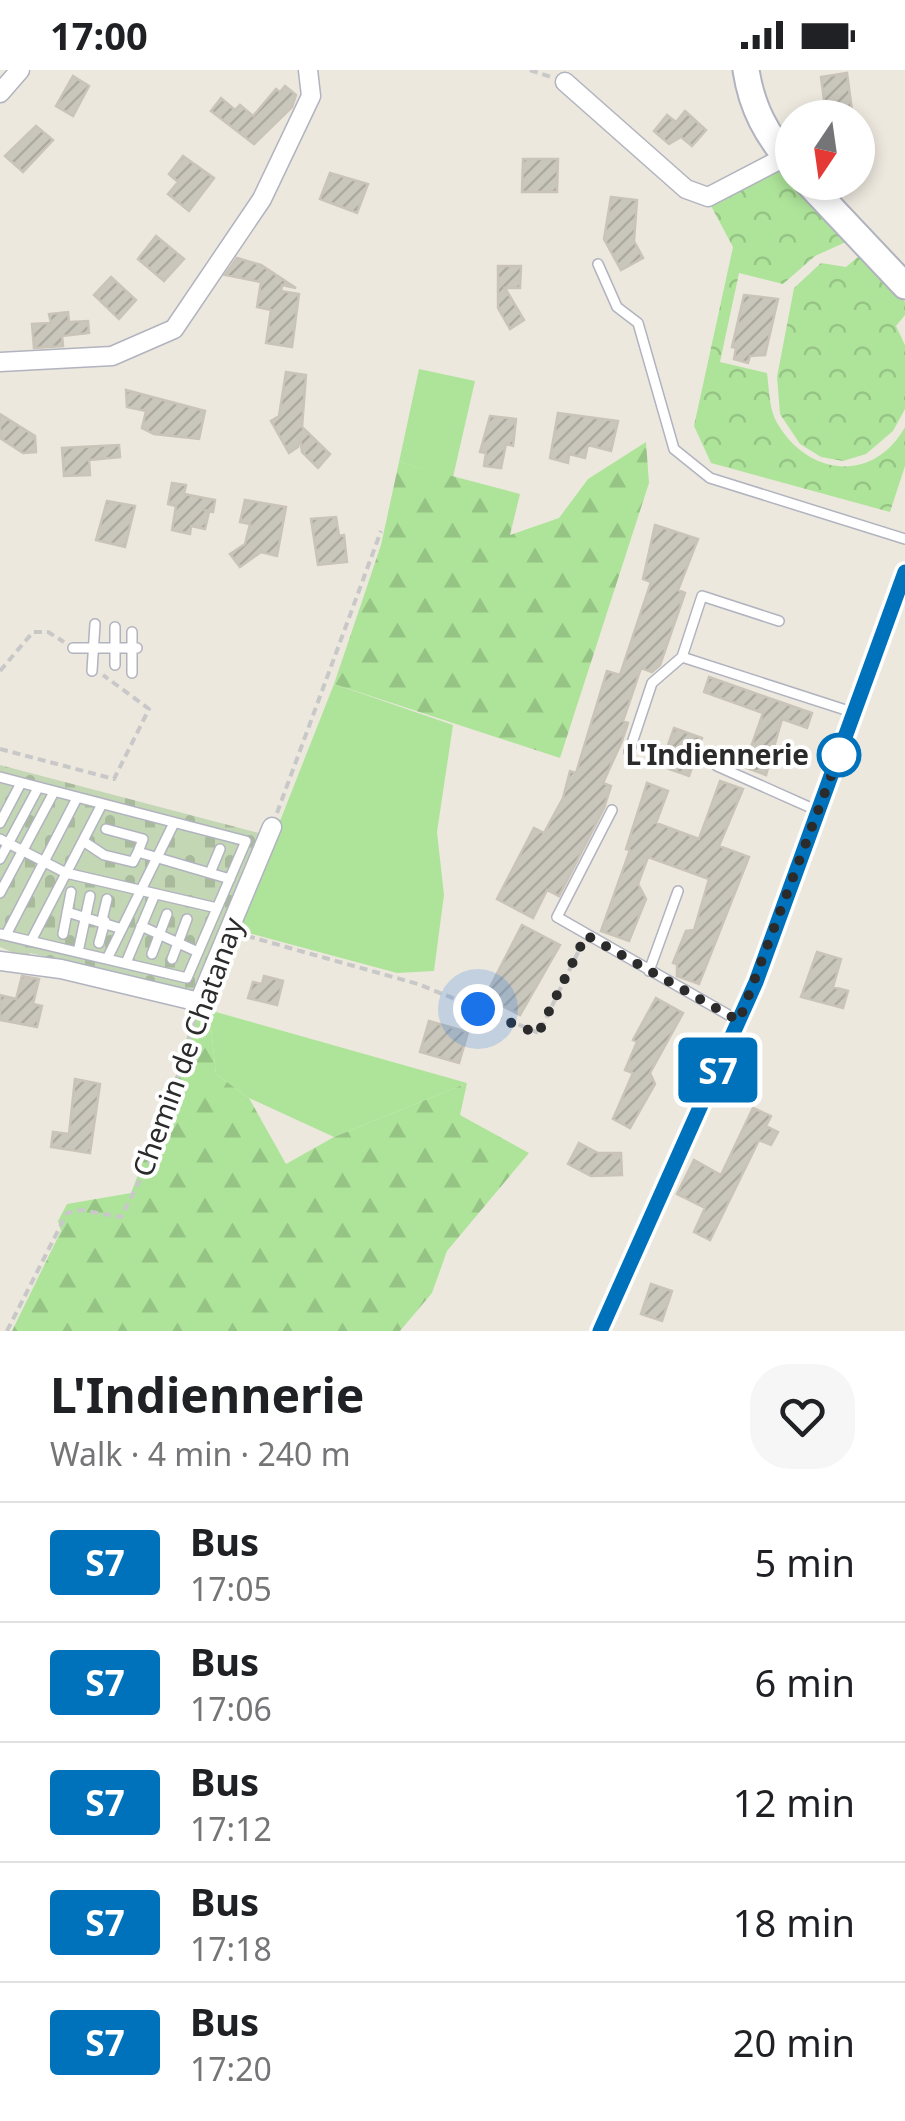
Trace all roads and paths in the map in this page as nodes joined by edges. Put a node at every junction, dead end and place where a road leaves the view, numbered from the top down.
1 (20, 70) edge
2 (308, 70) edge
3 (746, 70) edge
4 (564, 82) dead end
5 (0, 94) edge
6 (775, 145) edge
7 (775, 167) edge
8 (825, 200) edge
9 (598, 264) dead end
10 (905, 286) edge
11 (0, 362) edge
12 (382, 531) dead end
13 (905, 538) edge
14 (905, 572) edge
15 (779, 621) dead end
16 (96, 624) dead end
17 (115, 627) dead end
18 (132, 632) dead end
19 (74, 648) joint
20 (94, 648) junction
21 (115, 648) junction
22 (134, 648) junction
23 (682, 657) junction
24 (115, 664) dead end
25 (0, 671) edge
26 (98, 673) joint
27 (132, 673) dead end
28 (855, 714) junction
29 (0, 749) edge
30 (630, 752) dead end
31 (717, 766) dead end
32 (0, 777) edge
33 (21, 783) junction
34 (38, 788) junction
35 (54, 792) junction
36 (77, 798) junction
37 (102, 804) junction
38 (612, 810) dead end
39 (820, 812) junction
40 (0, 823) edge
41 (174, 823) junction
42 (272, 827) joint
43 (106, 829) dead end
44 (4, 841) edge
45 (83, 841) junction
46 (220, 849) dead end
47 (22, 850) junction
48 (138, 852) junction
49 (157, 858) junction
50 (0, 859) edge
51 (44, 862) junction
52 (66, 873) junction
53 (210, 874) junction
54 (230, 879) junction
55 (141, 891) junction
56 (678, 891) dead end
57 (72, 892) dead end
58 (0, 893) edge
59 (155, 894) junction
60 (90, 896) dead end
61 (107, 900) dead end
62 (217, 908) junction
63 (68, 912) junction
64 (167, 914) dead end
65 (86, 916) junction
66 (187, 918) dead end
67 (104, 921) junction
68 (141, 926) junction
69 (122, 928) junction
70 (228, 930) junction
71 (63, 934) dead end
72 (159, 934) junction
73 (586, 935) junction
74 (2, 936) edge
75 (29, 941) junction
76 (100, 942) dead end
77 (178, 943) junction
78 (78, 952) junction
79 (198, 952) junction
80 (152, 954) dead end
81 (108, 959) junction
82 (172, 959) dead end
83 (0, 961) edge
84 (126, 964) junction
85 (20, 966) junction
86 (650, 971) junction
87 (199, 1002) junction
88 (739, 1021) junction
89 (7, 1331) edge
90 (600, 1331) edge

1 - 5 street
2 - 11 street
3 - 6 street
4 - 7 street
8 - 10 street
9 - 13 lane
12 - 42 path
14 - 28 street
15 - 23 lane
16 - 20 lane
17 - 21 lane
18 - 22 lane
19 - 20 lane
19 - 25 path
20 - 21 lane
20 - 26 lane
21 - 22 lane
21 - 24 lane
22 - 27 lane
23 - 28 lane
23 - 30 lane
26 - 29 path
28 - 39 street
31 - 39 lane
32 - 33 lane
33 - 34 lane
33 - 40 lane
34 - 35 lane
34 - 44 lane
35 - 36 lane
35 - 47 lane
36 - 37 lane
36 - 51 lane
37 - 41 lane
37 - 45 lane
38 - 73 lane
39 - 88 street
41 - 49 lane
41 - 54 lane
42 - 70 street, Chemin de Chatanay
43 - 48 lane
44 - 47 lane
44 - 50 lane
45 - 48 lane
45 - 52 lane
46 - 53 lane
47 - 51 lane
47 - 58 lane
48 - 49 lane
49 - 53 lane
49 - 55 lane
51 - 52 lane
51 - 74 lane
52 - 55 lane
52 - 75 lane
53 - 54 lane
54 - 62 lane
55 - 59 lane
55 - 69 lane
56 - 86 lane
57 - 63 lane
59 - 62 lane
59 - 68 lane
60 - 65 lane
61 - 67 lane
62 - 79 lane
63 - 65 lane
63 - 71 lane
64 - 72 lane
65 - 67 lane
65 - 78 lane
66 - 77 lane
67 - 69 lane
67 - 76 lane
68 - 72 lane
68 - 84 lane
69 - 81 lane
70 - 73 path
70 - 87 street, Chemin de Chatanay
72 - 77 lane
72 - 80 lane
73 - 86 lane
74 - 75 lane
75 - 78 lane
75 - 85 lane
77 - 79 lane
77 - 82 lane
78 - 81 lane
79 - 84 lane
81 - 84 lane
83 - 85 street
85 - 87 street
86 - 88 lane
87 - 89 path, Chemin de Chatanay
88 - 90 street

